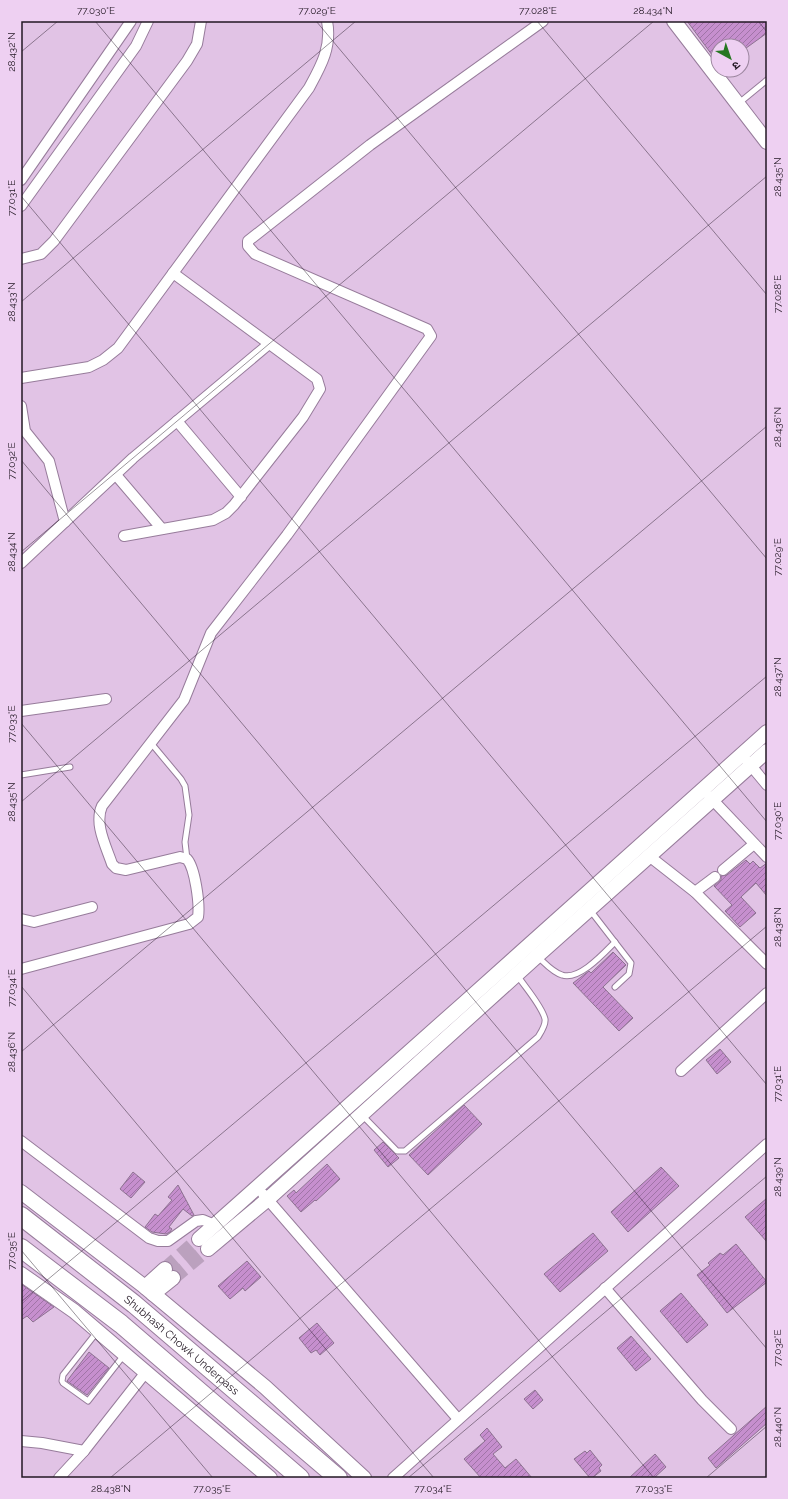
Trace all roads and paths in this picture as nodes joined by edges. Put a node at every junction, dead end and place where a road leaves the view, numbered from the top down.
1 (131, 21) edge
2 (148, 21) edge
3 (200, 21) edge
4 (327, 21) edge
5 (543, 21) edge
6 (674, 21) edge
7 (767, 80) edge
8 (738, 104) junction
9 (767, 142) edge
10 (21, 180) edge
11 (21, 206) edge
12 (21, 259) edge
13 (173, 273) junction
14 (269, 344) junction
15 (21, 378) edge
16 (21, 406) edge
17 (177, 421) junction
18 (116, 475) junction
19 (241, 496) junction
20 (65, 522) junction
21 (162, 529) junction
22 (124, 536) dead end
23 (21, 563) edge
24 (106, 699) dead end
25 (21, 711) edge
26 (767, 732) edge
27 (151, 743) junction
28 (767, 751) edge
29 (741, 755) junction
30 (752, 765) junction
31 (70, 767) dead end
32 (21, 775) edge
33 (767, 785) edge
34 (702, 788) junction
35 (712, 799) junction
36 (754, 844) junction
37 (649, 856) junction
38 (767, 857) edge
39 (187, 859) junction
40 (723, 870) dead end
41 (715, 877) dead end
42 (695, 892) junction
43 (586, 905) junction
44 (92, 907) dead end
45 (21, 918) edge
46 (615, 942) junction
47 (537, 956) junction
48 (767, 964) edge
49 (21, 969) edge
50 (516, 975) junction
51 (614, 987) dead end
52 (767, 992) edge
53 (681, 1071) dead end
54 (362, 1115) junction
55 (21, 1140) edge
56 (767, 1144) edge
57 (257, 1189) junction
58 (21, 1192) edge
59 (268, 1199) junction
60 (21, 1216) edge
61 (215, 1225) junction
62 (21, 1248) edge
63 (169, 1273) tunnel mouth
64 (21, 1274) edge
65 (605, 1288) junction
66 (149, 1290) junction
67 (97, 1331) junction
68 (125, 1355) junction
69 (146, 1372) junction
70 (458, 1419) junction
71 (731, 1430) dead end
72 (21, 1441) edge
73 (84, 1451) junction
74 (58, 1478) edge
75 (270, 1478) edge
76 (300, 1478) edge
77 (338, 1478) edge
78 (364, 1478) edge
79 (393, 1478) edge

1 - 10 street
2 - 11 street
3 - 12 street
4 - 13 street
5 - 27 street
6 - 8 street
7 - 8 lane
8 - 9 street
13 - 14 street
13 - 15 street
14 - 17 street
14 - 19 street
16 - 20 street
17 - 18 street
17 - 19 street
18 - 20 street
18 - 21 street
19 - 21 street
20 - 23 street
21 - 22 street
24 - 25 street
26 - 29 street
27 - 39 lane
27 - 39 street
28 - 30 street
29 - 30 street
29 - 34 street
30 - 33 street
30 - 35 street
31 - 32 lane
34 - 35 street
34 - 43 street
35 - 36 street
35 - 37 street
36 - 38 street
36 - 40 street
37 - 42 street
37 - 43 street
39 - 49 street
41 - 42 street
42 - 48 street
43 - 46 lane
43 - 47 street
43 - 57 street
44 - 45 street
46 - 47 lane
46 - 51 lane
47 - 50 street
50 - 54 street
50 - 54 lane
52 - 53 street
54 - 59 street
55 - 61 street
56 - 65 street
57 - 59 street
57 - 61 street
58 - 66 street
59 - 61 street
59 - 70 street
60 - 77 highway, Shubhash Chowk Underpass
62 - 76 highway
63 - 66 street
64 - 67 street
65 - 70 street
65 - 71 street
66 - 78 street
67 - 68 street
67 - 68 lane
68 - 69 street
69 - 73 street
69 - 75 street
70 - 79 street
72 - 73 street
73 - 74 street

